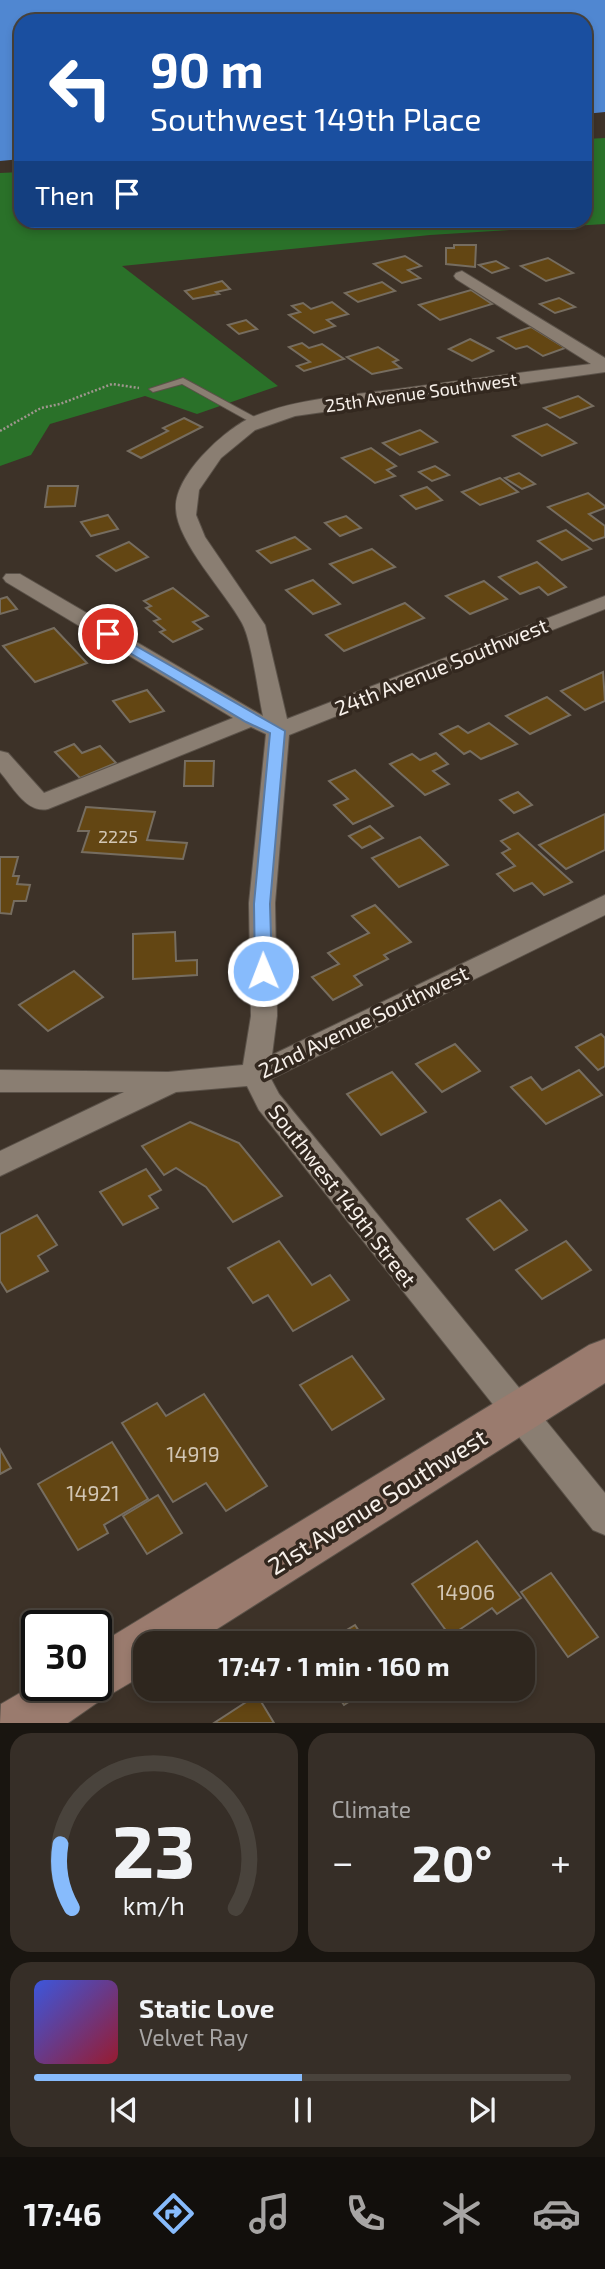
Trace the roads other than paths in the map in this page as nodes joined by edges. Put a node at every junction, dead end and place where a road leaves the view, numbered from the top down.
1 (461, 276) dead end
2 (605, 366) edge
3 (153, 389) road end
4 (248, 426) junction
5 (13, 578) dead end
6 (605, 602) edge
7 (251, 719) junction
8 (278, 731) junction
9 (0, 758) edge
10 (605, 904) edge
11 (255, 1075) junction
12 (0, 1081) edge
13 (172, 1082) junction
14 (0, 1164) edge
15 (605, 1359) edge
16 (518, 1413) junction
17 (605, 1519) edge
18 (168, 1631) edge
19 (133, 1653) edge
20 (112, 1666) edge
21 (55, 1701) edge
22 (20, 1723) edge

1 - 2 street
2 - 4 street, 25th Avenue Southwest
3 - 4 lane
4 - 8 street
5 - 7 street
6 - 8 street, 24th Avenue Southwest
7 - 8 street
7 - 9 street
8 - 11 street
10 - 11 street, 22nd Avenue Southwest
11 - 13 street, 22nd Avenue Southwest
11 - 16 street, Southwest 149th Street
12 - 13 street
13 - 14 street, 22nd Avenue Southwest
15 - 16 street, 21st Avenue Southwest
16 - 17 street, Southwest 149th Street
16 - 18 street, 21st Avenue Southwest
19 - 20 street, 21st Avenue Southwest
21 - 22 street

